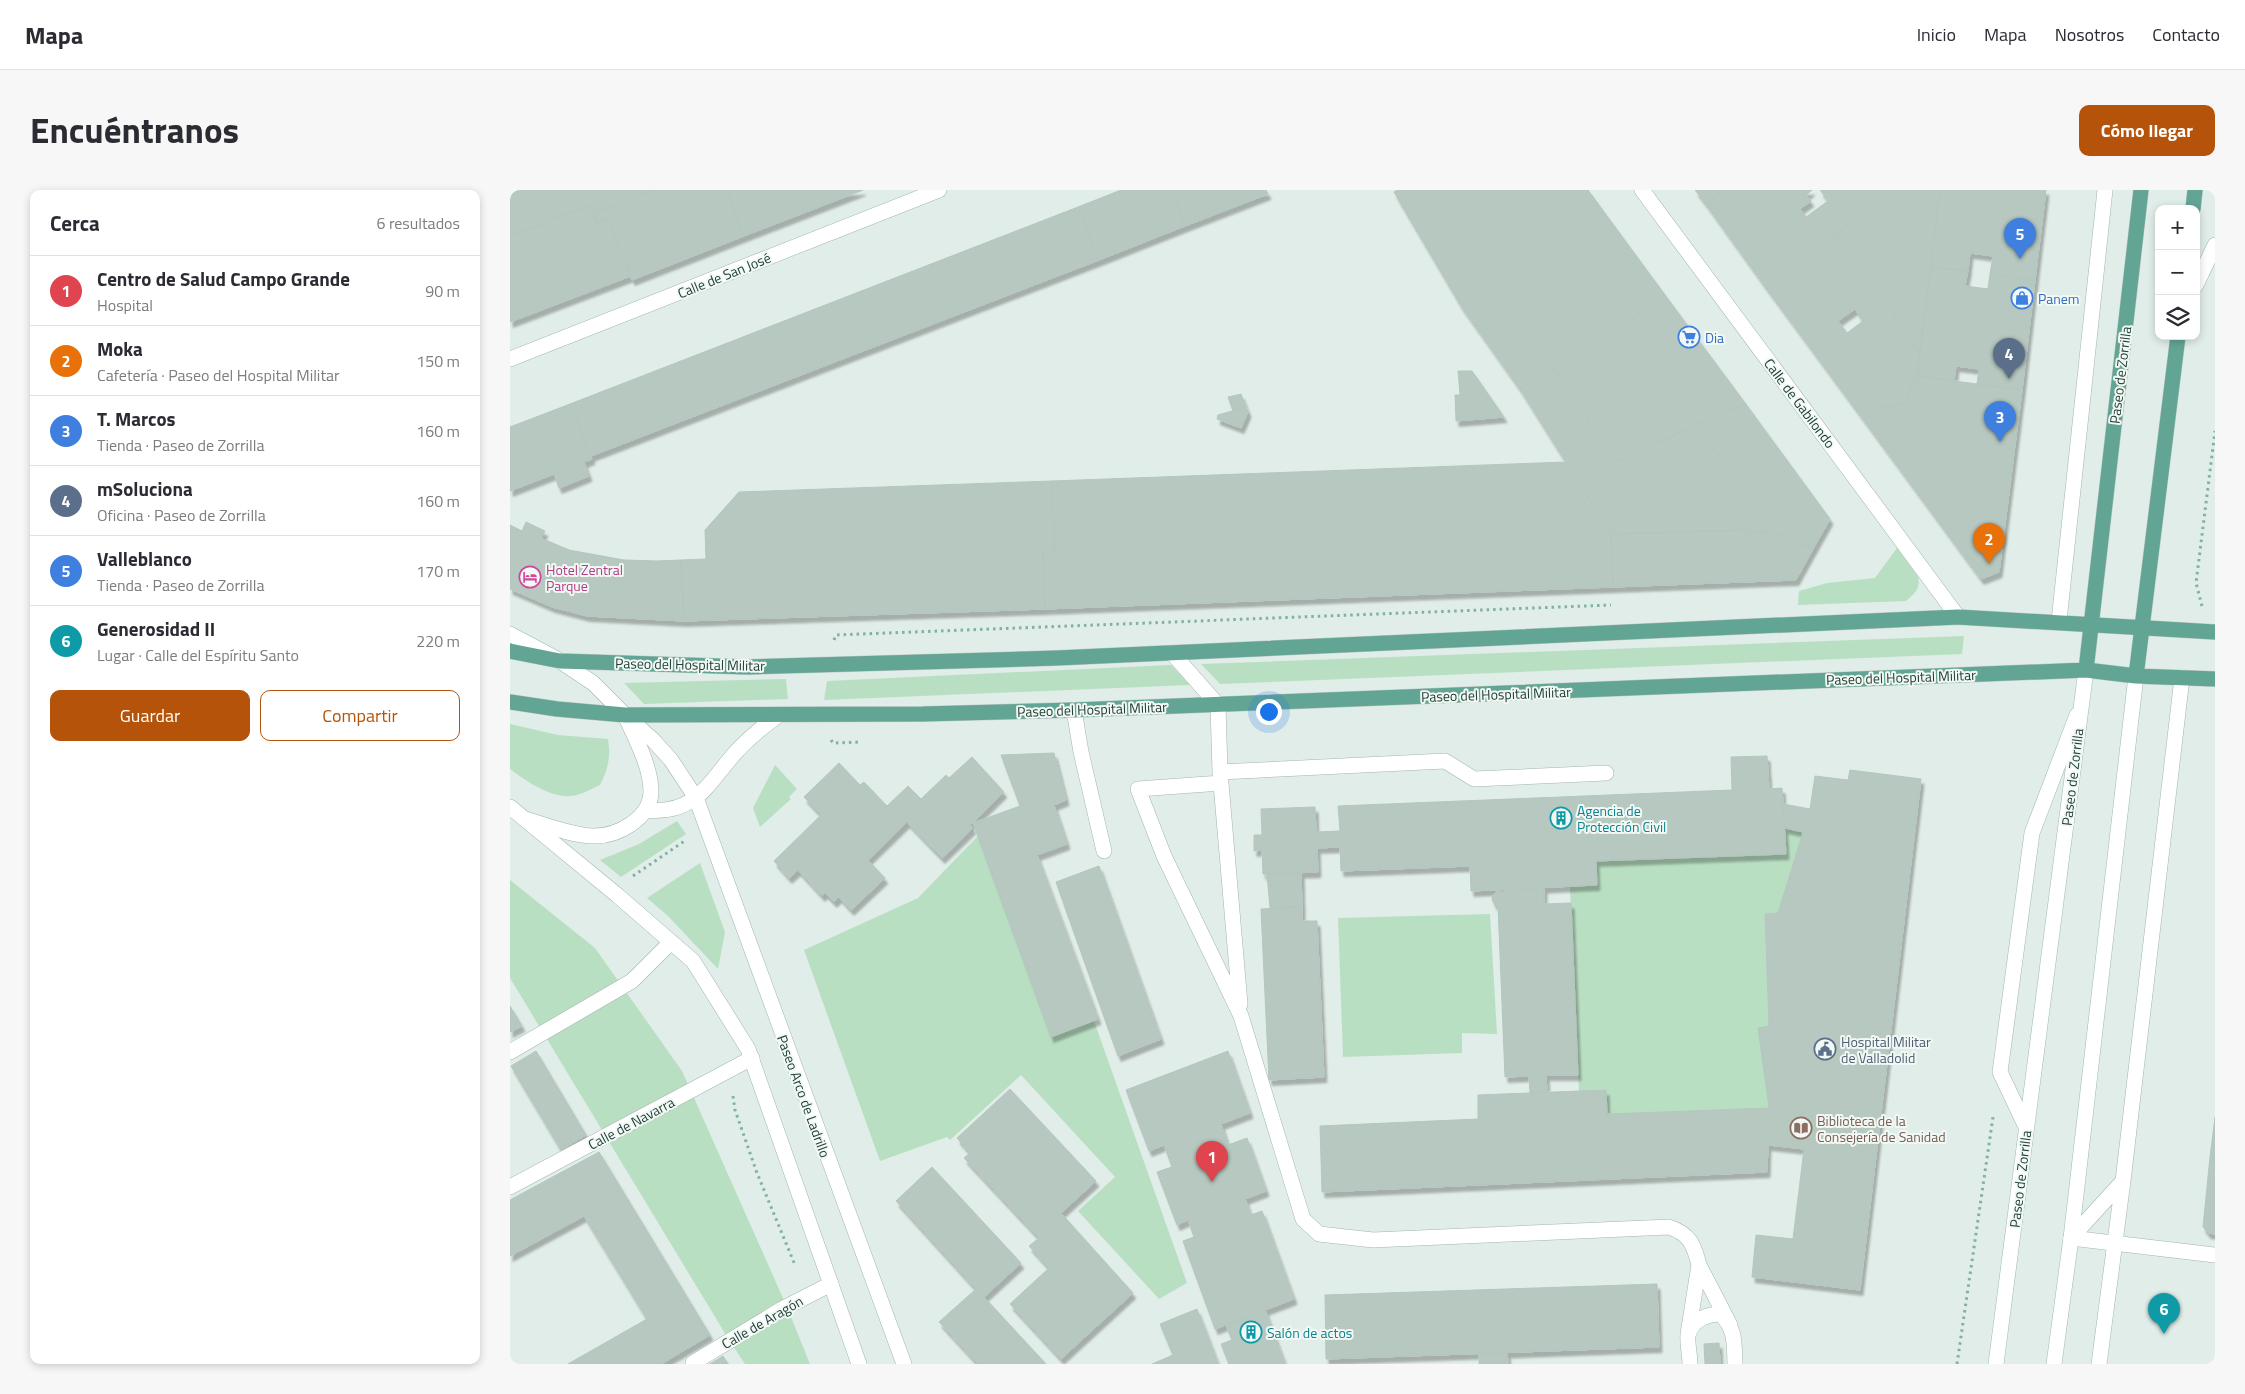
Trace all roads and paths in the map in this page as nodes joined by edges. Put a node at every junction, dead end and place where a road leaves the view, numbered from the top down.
1 (939, 190) edge
2 (1642, 190) edge
3 (2106, 190) edge
4 (2142, 190) edge
5 (2195, 190) edge
6 (2193, 205) edge
7 (2215, 245) edge
8 (2200, 276) edge
9 (2178, 340) edge
10 (510, 359) edge
11 (2215, 431) edge
12 (1618, 605) dead end
13 (1958, 616) junction
14 (2059, 621) junction
15 (2092, 623) junction
16 (2144, 627) junction
17 (2192, 630) junction
18 (2215, 632) edge
19 (510, 634) edge
20 (836, 635) dead end
21 (510, 651) edge
22 (1172, 653) junction
23 (560, 661) junction
24 (2086, 670) junction
25 (2136, 676) junction
26 (2182, 678) junction
27 (2215, 679) edge
28 (510, 702) edge
29 (1218, 705) junction
30 (2081, 707) junction
31 (1074, 710) junction
32 (625, 715) junction
33 (777, 716) junction
34 (1606, 773) dead end
35 (1221, 777) junction
36 (696, 798) junction
37 (510, 807) edge
38 (646, 810) junction
39 (525, 819) junction
40 (706, 827) junction
41 (1104, 851) dead end
42 (617, 895) junction
43 (671, 942) junction
44 (1241, 1016) junction
45 (510, 1052) edge
46 (752, 1058) junction
47 (730, 1070) junction
48 (2000, 1072) junction
49 (2026, 1127) junction
50 (2123, 1180) junction
51 (510, 1187) edge
52 (2072, 1238) junction
53 (2115, 1244) junction
54 (2215, 1255) edge
55 (1699, 1265) junction
56 (831, 1284) junction
57 (808, 1296) junction
58 (1730, 1324) junction
59 (1688, 1334) junction
60 (693, 1363) dead end
61 (860, 1364) edge
62 (904, 1364) edge
63 (1690, 1364) edge
64 (1735, 1364) edge
65 (1957, 1364) edge
66 (1996, 1364) edge
67 (2054, 1364) edge
68 (2100, 1364) edge

1 - 10 street, Calle de San José
2 - 13 street, Calle de Gabilondo
3 - 14 street
4 - 15 main road, Paseo de Zorrilla
5 - 6 main road
7 - 8 street
9 - 16 main road
11 - 17 path
12 - 20 path
13 - 14 main road, Paseo del Hospital Militar
13 - 22 main road, Paseo del Hospital Militar
14 - 15 main road, Paseo del Hospital Militar
15 - 16 main road, Paseo del Hospital Militar
15 - 24 main road, Paseo de Zorrilla
16 - 17 main road, Paseo del Hospital Militar
16 - 25 main road
17 - 18 main road, Paseo del Hospital Militar
19 - 23 street, Paseo Arco de Ladrillo
21 - 23 main road, Paseo Arco de Ladrillo
22 - 23 main road, Paseo del Hospital Militar
22 - 29 street
23 - 32 street, Paseo Arco de Ladrillo
24 - 25 main road, Paseo del Hospital Militar
24 - 29 main road, Paseo del Hospital Militar
24 - 30 street, Paseo de Zorrilla
25 - 26 main road, Paseo del Hospital Militar
25 - 52 street
26 - 27 main road, Paseo del Hospital Militar
26 - 50 street
28 - 32 main road
29 - 31 main road, Paseo del Hospital Militar
29 - 35 street
30 - 48 street
30 - 49 street, Paseo de Zorrilla
31 - 33 main road, Paseo del Hospital Militar
31 - 41 street
32 - 33 main road, Paseo del Hospital Militar
32 - 36 street, Paseo Arco de Ladrillo
32 - 38 street, Paseo Arco de Ladrillo
33 - 36 street
34 - 35 street
35 - 44 street
35 - 44 street
36 - 38 street
36 - 40 street, Paseo Arco de Ladrillo
37 - 39 street
38 - 39 street
39 - 42 street
40 - 42 path
40 - 62 street, Paseo Arco de Ladrillo
42 - 43 street
43 - 45 street
43 - 46 street
44 - 55 street
46 - 47 street, Calle de Navarra
46 - 56 street
47 - 51 street, Calle de Navarra
47 - 57 path
48 - 49 street
48 - 65 path
49 - 66 street, Paseo de Zorrilla
50 - 52 street
50 - 53 street
52 - 53 street
52 - 67 street
53 - 54 street
53 - 68 street
55 - 58 street
55 - 59 street
56 - 57 street, Calle de Aragón
56 - 61 street
57 - 60 street, Calle de Aragón
58 - 59 street
58 - 64 street
59 - 63 street

